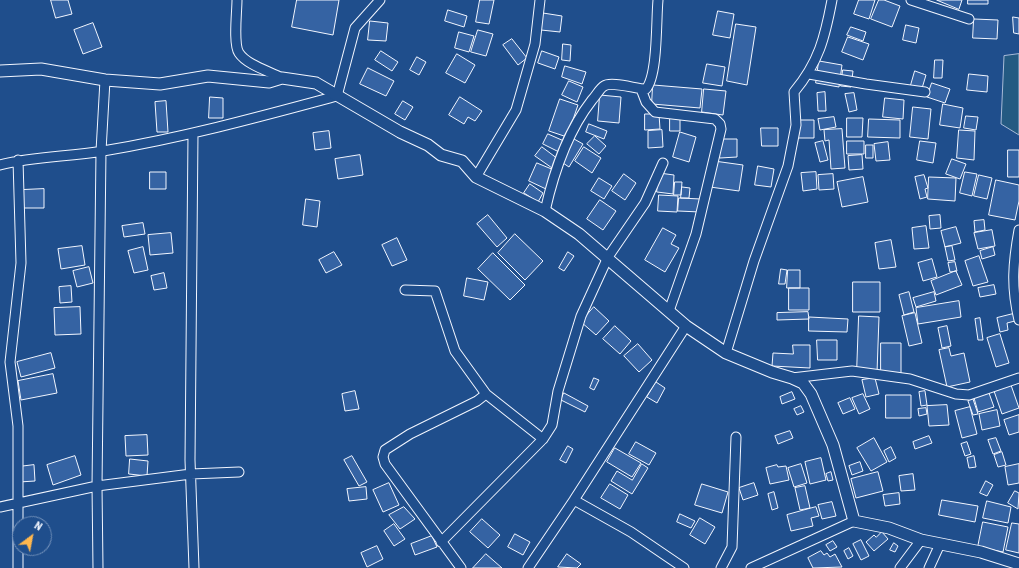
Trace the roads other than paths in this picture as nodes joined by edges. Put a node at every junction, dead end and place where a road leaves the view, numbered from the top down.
1 (237, 0) edge
2 (380, 0) edge
3 (540, 0) edge
4 (658, 0) edge
5 (832, 0) edge
6 (911, 0) edge
7 (969, 19) dead end
8 (0, 72) edge
9 (809, 74) junction
10 (282, 78) junction
11 (106, 80) junction
12 (641, 89) junction
13 (925, 92) dead end
14 (337, 96) junction
15 (194, 134) junction
16 (102, 151) junction
17 (18, 160) junction
18 (663, 163) dead end
19 (0, 164) edge
20 (476, 177) junction
21 (545, 211) junction
22 (1019, 230) edge
23 (608, 257) junction
24 (405, 290) dead end
25 (669, 311) junction
26 (1019, 320) edge
27 (686, 326) junction
28 (726, 353) junction
29 (792, 378) junction
30 (1019, 378) edge
31 (486, 394) junction
32 (736, 437) dead end
33 (543, 439) junction
34 (240, 472) dead end
35 (191, 474) junction
36 (97, 486) junction
37 (574, 500) junction
38 (17, 503) junction
39 (0, 507) edge
40 (854, 521) junction
41 (921, 540) junction
42 (441, 542) junction
43 (940, 544) junction
44 (1019, 564) edge
45 (18, 568) edge
46 (98, 568) edge
47 (194, 568) edge
48 (461, 568) edge
49 (528, 568) edge
50 (684, 568) edge
51 (721, 568) edge
52 (751, 568) edge
53 (900, 568) edge
54 (929, 568) edge

1 - 10 street
2 - 14 street
3 - 20 street
4 - 12 street
5 - 9 street
6 - 7 street
8 - 11 street
9 - 13 street
9 - 28 street
10 - 11 street
10 - 14 street
11 - 16 street
12 - 21 street
12 - 25 street
14 - 15 street
14 - 20 street
15 - 16 street
15 - 35 street
16 - 17 street
16 - 36 street
17 - 19 street
17 - 38 street
18 - 23 street
20 - 21 street
21 - 23 street
22 - 26 street
23 - 25 street
23 - 33 street
24 - 31 street
25 - 27 street
27 - 28 street
27 - 37 street
28 - 29 street
29 - 30 street
29 - 40 street
31 - 33 street
31 - 42 street
32 - 51 street
33 - 42 street
34 - 35 street
35 - 36 street
35 - 47 street
36 - 38 street
36 - 46 street
37 - 49 street
37 - 50 street
38 - 39 street
38 - 45 street
40 - 41 street
40 - 52 street
41 - 43 street
41 - 53 street
42 - 48 street
43 - 44 street
43 - 54 street

